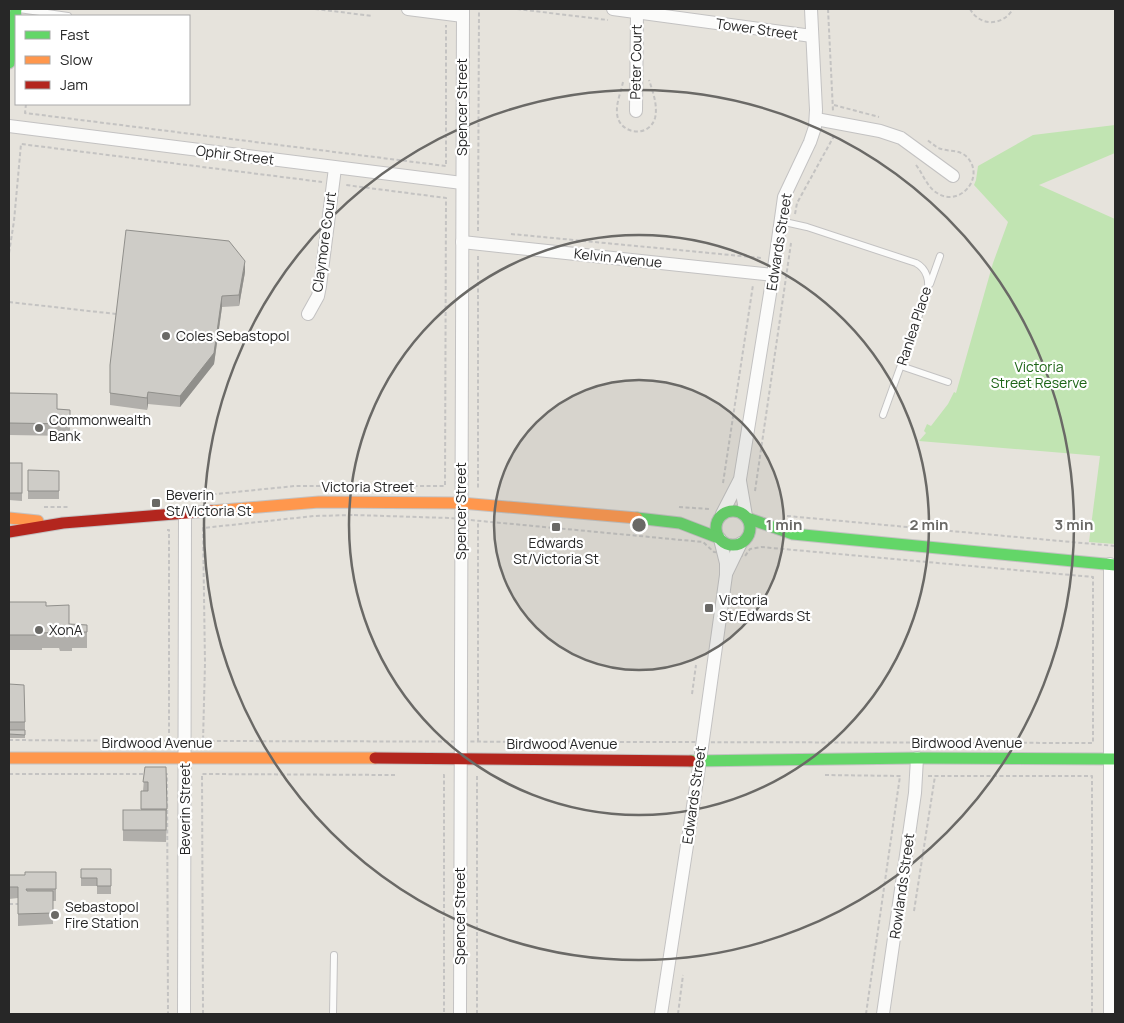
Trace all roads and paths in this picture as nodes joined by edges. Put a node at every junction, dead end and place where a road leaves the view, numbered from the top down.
1 (16, 9) edge
2 (315, 9) edge
3 (408, 9) edge
4 (479, 9) edge
5 (517, 9) edge
6 (811, 9) edge
7 (828, 9) edge
8 (970, 9) edge
9 (1013, 9) edge
10 (463, 12) edge
11 (637, 12) junction
12 (61, 15) edge
13 (614, 15) edge
14 (373, 16) dead end
15 (15, 17) edge
16 (446, 25) dead end
17 (812, 36) junction
18 (9, 63) edge
19 (624, 78) dead end
20 (26, 105) edge
21 (636, 111) dead end
22 (816, 118) junction
23 (833, 121) junction
24 (9, 126) edge
25 (628, 130) dead end
26 (335, 168) junction
27 (953, 176) dead end
28 (462, 183) junction
29 (333, 184) junction
30 (780, 221) junction
31 (794, 223) junction
32 (508, 233) dead end
33 (462, 242) junction
34 (478, 244) junction
35 (9, 253) edge
36 (940, 256) dead end
37 (762, 258) dead end
38 (774, 275) junction
39 (754, 280) dead end
40 (927, 292) junction
41 (9, 302) edge
42 (116, 314) edge
43 (308, 314) dead end
44 (901, 366) junction
45 (948, 382) dead end
46 (884, 415) dead end
47 (740, 479) junction
48 (723, 483) dead end
49 (445, 486) dead end
50 (478, 488) dead end
51 (755, 492) dead end
52 (461, 503) junction
53 (719, 512) junction
54 (185, 513) junction
55 (706, 516) junction
56 (781, 516) dead end
57 (746, 517) junction
58 (9, 518) edge
59 (460, 520) junction
60 (478, 522) junction
61 (674, 522) junction
62 (63, 523) junction
63 (168, 530) dead end
64 (9, 532) edge
65 (793, 534) junction
66 (720, 538) junction
67 (742, 542) junction
68 (1115, 546) edge
69 (718, 552) dead end
70 (1113, 564) edge
71 (726, 575) junction
72 (1093, 577) dead end
73 (696, 665) dead end
74 (692, 694) dead end
75 (9, 740) edge
76 (461, 742) junction
77 (478, 742) junction
78 (702, 743) junction
79 (185, 757) junction
80 (9, 758) edge
81 (917, 758) junction
82 (461, 759) junction
83 (1113, 759) edge
84 (700, 761) junction
85 (9, 774) edge
86 (146, 774) edge
87 (156, 774) edge
88 (396, 775) dead end
89 (435, 775) dead end
90 (477, 775) dead end
91 (916, 776) junction
92 (935, 776) junction
93 (9, 904) edge
94 (18, 904) edge
95 (914, 911) dead end
96 (334, 955) dead end
97 (683, 975) dead end
98 (168, 1014) edge
99 (184, 1014) edge
100 (202, 1014) edge
101 (333, 1014) edge
102 (444, 1014) edge
103 (460, 1014) edge
104 (477, 1014) edge
105 (661, 1014) edge
106 (678, 1014) edge
107 (866, 1014) edge
108 (883, 1014) edge
109 (1092, 1014) edge
110 (1110, 1014) edge

1 - 12 lane
2 - 14 path
3 - 10 street
4 - 34 path
5 - 13 path
6 - 17 street, Edwards Street
7 - 23 path
8 - 9 path
10 - 28 street, Spencer Street
11 - 13 street, Tower Street
11 - 17 street, Tower Street
11 - 21 street, Peter Court
15 - 18 main road
16 - 20 path
17 - 22 street, Edwards Street
19 - 25 path
22 - 23 street
22 - 30 street, Edwards Street
23 - 27 street
23 - 31 path
24 - 26 street, Ophir Street
26 - 28 street, Ophir Street
26 - 29 street, Claymore Court
28 - 33 street, Spencer Street
29 - 35 path
29 - 43 street, Claymore Court
29 - 49 path
30 - 31 lane, Ranlea Place
30 - 38 street, Edwards Street
31 - 40 lane, Ranlea Place
31 - 51 path
32 - 37 path
33 - 34 street, Kelvin Avenue
33 - 52 street, Spencer Street
34 - 38 street, Kelvin Avenue
34 - 50 path
36 - 40 lane
38 - 47 street, Edwards Street
39 - 48 path
40 - 44 lane, Ranlea Place
41 - 42 path
44 - 45 lane
44 - 46 lane, Ranlea Place
47 - 53 street, Edwards Street
47 - 57 street, Edwards Street
52 - 54 main road, Victoria Street
52 - 59 street, Spencer Street
52 - 61 main road, Victoria Street
53 - 55 main road, Victoria Street
53 - 55 path
53 - 57 main road
53 - 66 main road
54 - 62 main road, Victoria Street
54 - 79 street, Beverin Street
55 - 61 main road, Victoria Street
56 - 68 path
57 - 65 main road
57 - 67 main road
58 - 62 main road, Victoria Street
59 - 60 path
59 - 76 street, Spencer Street
59 - 76 path
60 - 69 path
60 - 77 path
61 - 66 main road, Victoria Street
62 - 64 main road, Victoria Street
63 - 75 path
65 - 67 main road
65 - 70 main road
66 - 67 main road
66 - 71 street, Edwards Street
67 - 71 street, Edwards Street
70 - 83 street
71 - 78 street, Edwards Street
72 - 78 path
73 - 74 path
76 - 77 path
76 - 82 street, Spencer Street
77 - 78 path
78 - 84 street, Edwards Street
79 - 80 main road, Birdwood Avenue
79 - 82 main road, Birdwood Avenue
79 - 99 street, Beverin Street
81 - 83 main road, Birdwood Avenue
81 - 84 main road, Birdwood Avenue
81 - 91 street, Rowlands Street
82 - 84 main road, Birdwood Avenue
82 - 103 street, Spencer Street
83 - 110 street
84 - 105 street, Edwards Street
85 - 86 path
87 - 98 path
88 - 100 path
89 - 102 path
90 - 104 path
91 - 92 path
91 - 107 path
91 - 108 street, Rowlands Street
92 - 95 path
92 - 109 path
93 - 94 path
96 - 101 lane
97 - 106 path

